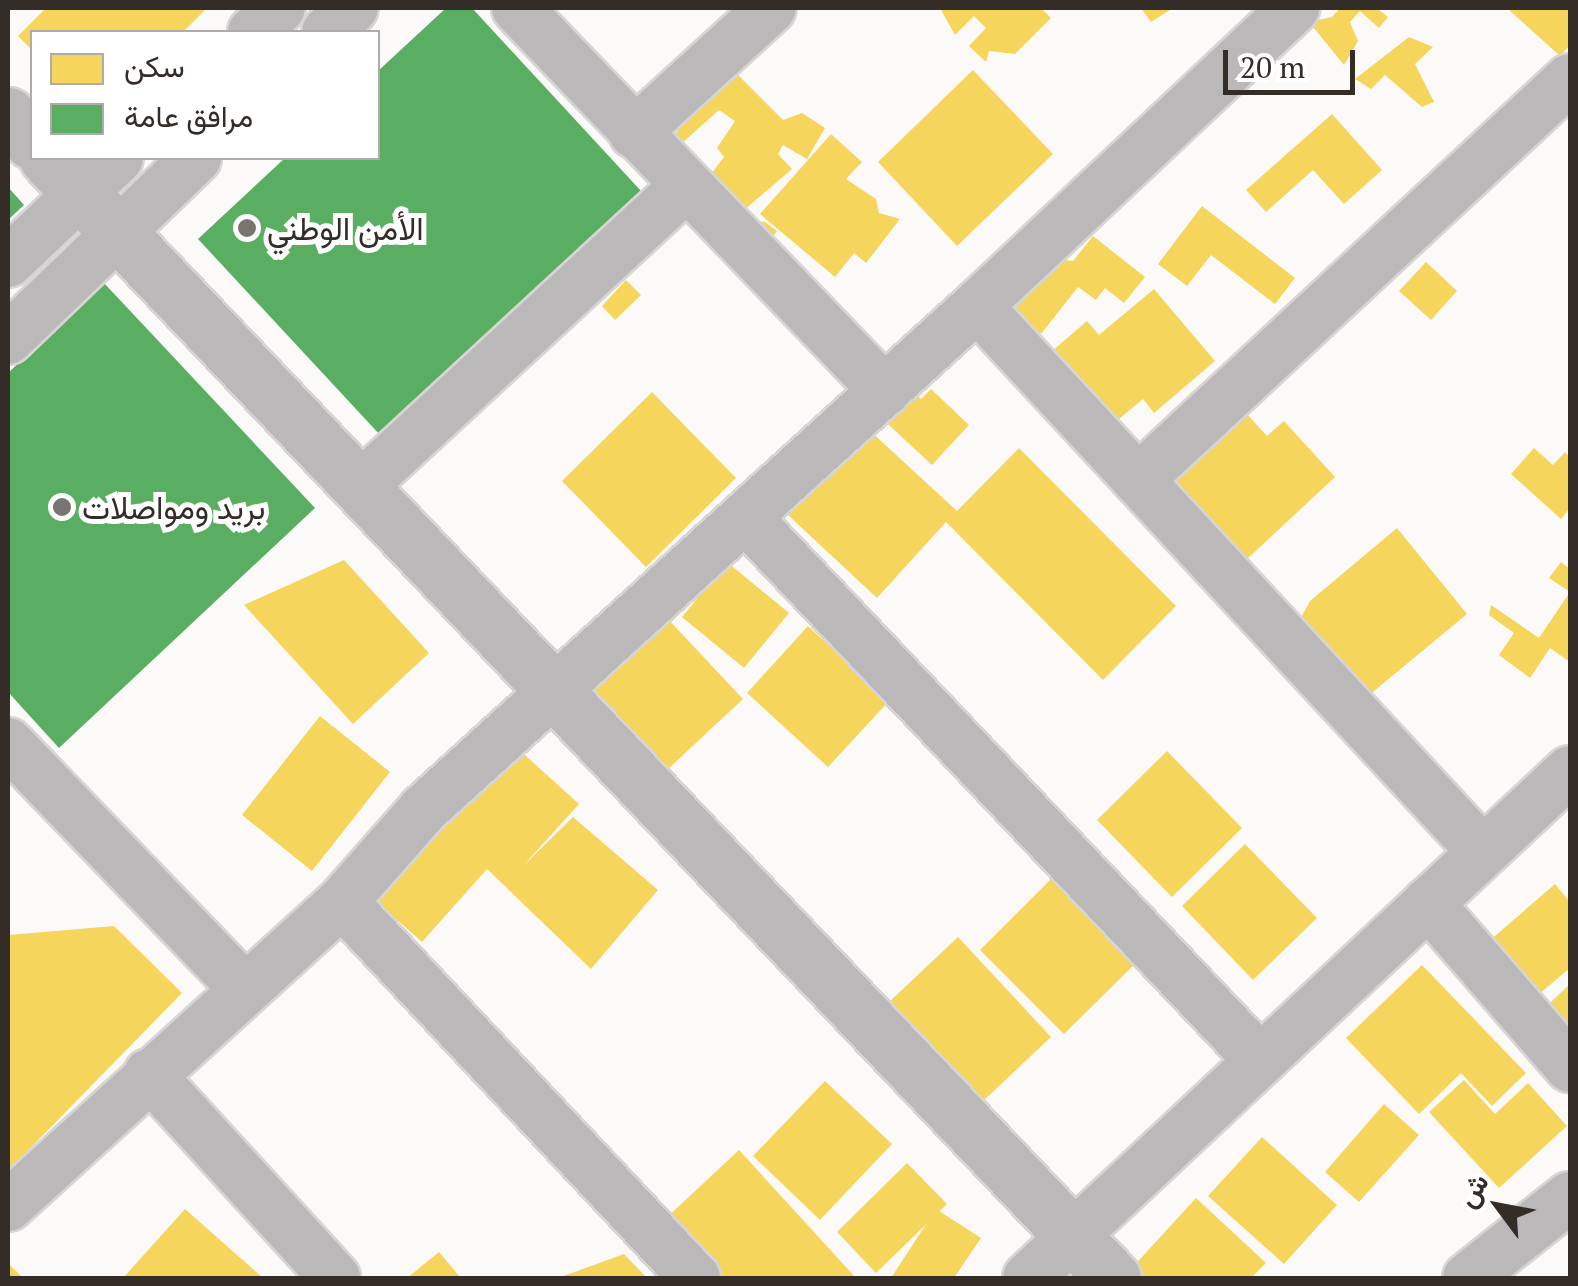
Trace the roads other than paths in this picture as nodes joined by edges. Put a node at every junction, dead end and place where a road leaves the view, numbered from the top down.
1 (280, 8) edge
2 (354, 8) edge
3 (517, 8) edge
4 (771, 8) edge
5 (1294, 8) edge
6 (255, 30) edge
7 (329, 30) edge
8 (1570, 80) edge
9 (8, 115) edge
10 (634, 133) junction
11 (30, 140) edge
12 (194, 160) edge
13 (82, 170) edge
14 (685, 187) junction
15 (117, 232) junction
16 (8, 262) edge
17 (977, 306) junction
18 (8, 339) edge
19 (886, 391) junction
20 (1138, 480) junction
21 (361, 486) junction
22 (746, 518) junction
23 (555, 692) junction
24 (8, 743) edge
25 (1570, 771) edge
26 (1483, 852) junction
27 (342, 902) junction
28 (1428, 903) junction
29 (243, 987) junction
30 (1260, 1060) junction
31 (1570, 1067) edge
32 (150, 1074) junction
33 (1570, 1197) edge
34 (8, 1206) edge
35 (1073, 1236) junction
36 (335, 1278) edge
37 (695, 1278) edge
38 (1028, 1278) edge
39 (1113, 1278) edge
40 (1468, 1278) edge

1 - 6 street
2 - 7 street
3 - 10 street
4 - 10 street
5 - 17 street
8 - 20 street
9 - 11 street
10 - 14 street
12 - 15 street
13 - 15 street
13 - 16 street
14 - 19 street
14 - 21 street
15 - 18 street
15 - 21 street
17 - 19 street
17 - 20 street
19 - 22 street
20 - 26 street
21 - 23 street
22 - 23 street
22 - 30 street
23 - 27 street
23 - 35 street
24 - 29 street
25 - 26 street
26 - 28 street
27 - 29 street
27 - 37 street
28 - 30 street
28 - 31 street
29 - 32 street
30 - 35 street
32 - 34 street
32 - 36 street
33 - 40 street
35 - 38 street
35 - 39 street

